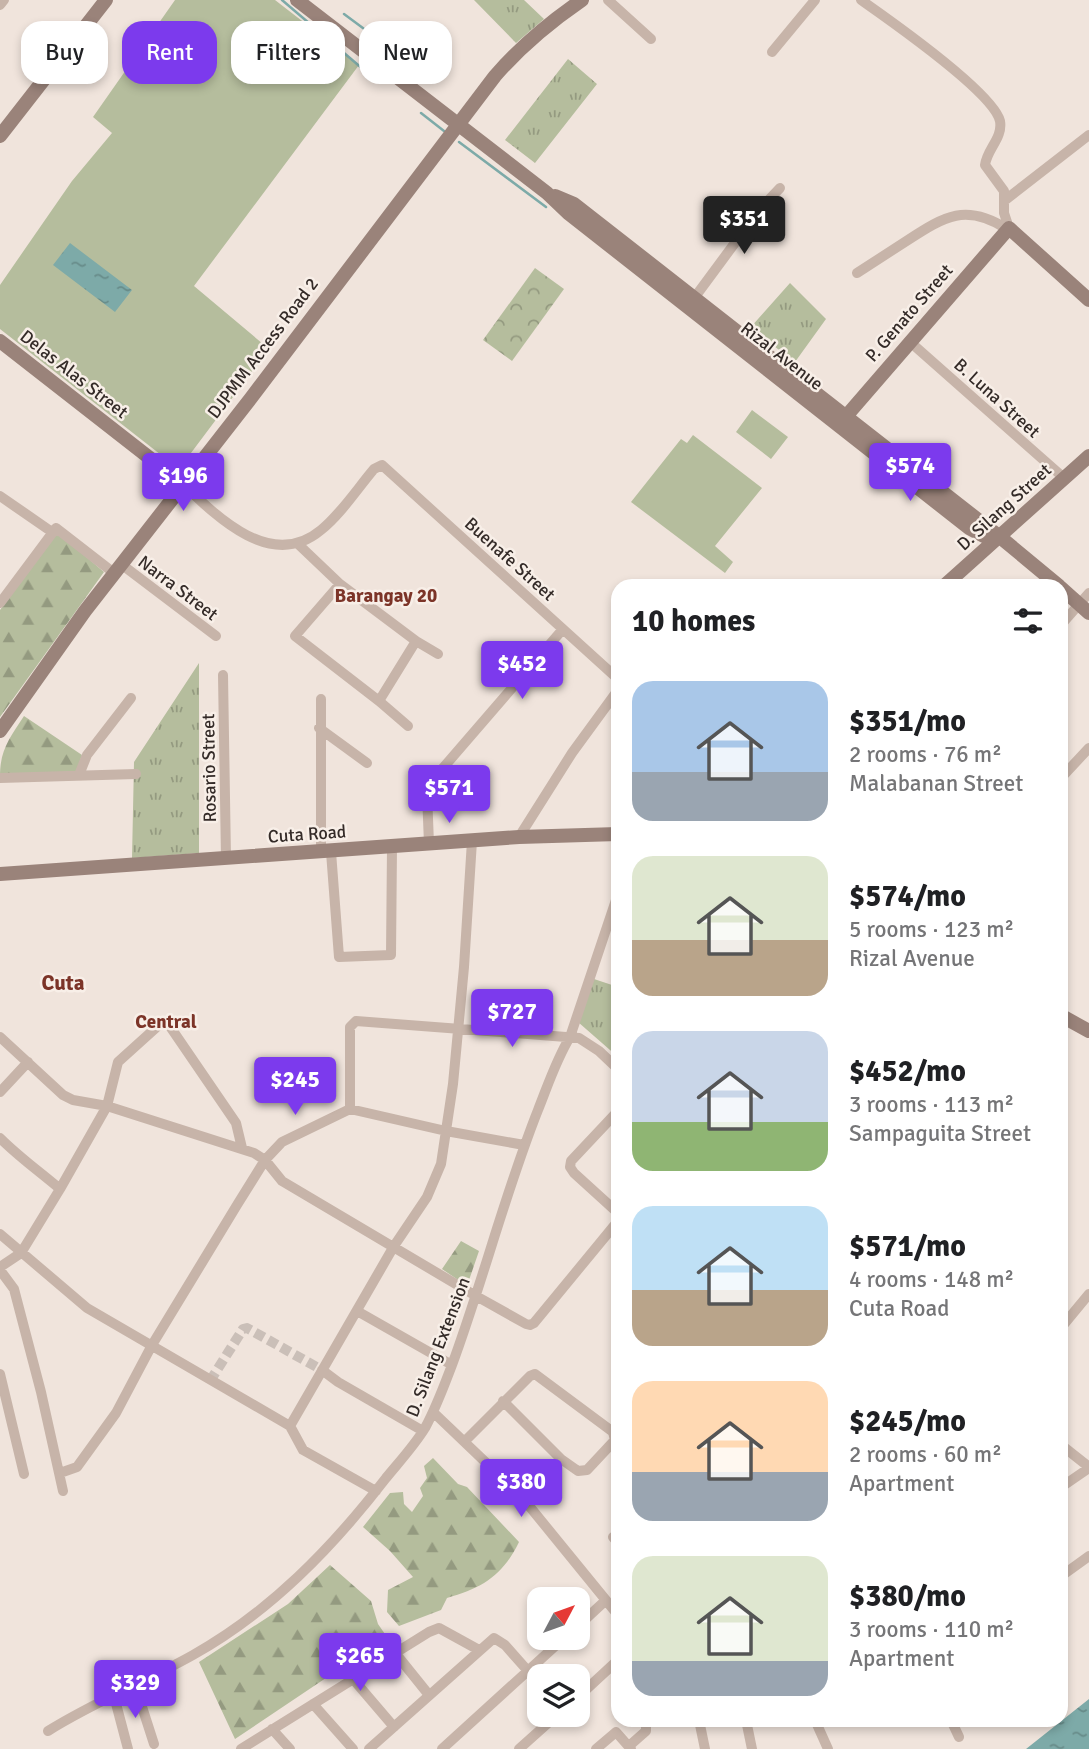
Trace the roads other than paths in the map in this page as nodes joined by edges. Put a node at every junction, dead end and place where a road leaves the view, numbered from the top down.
1 (4, 0) edge
2 (106, 0) edge
3 (297, 0) edge
4 (582, 0) edge
5 (608, 0) edge
6 (815, 0) edge
7 (861, 0) edge
8 (0, 5) edge
9 (652, 39) dead end
10 (772, 52) dead end
11 (458, 124) junction
12 (1089, 135) edge
13 (0, 136) edge
14 (780, 188) dead end
15 (1004, 201) junction
16 (1008, 229) junction
17 (858, 273) dead end
18 (1089, 300) edge
19 (691, 303) junction
20 (0, 341) edge
21 (909, 341) junction
22 (843, 420) junction
23 (1089, 456) edge
24 (1064, 478) junction
25 (183, 484) junction
26 (0, 496) edge
27 (52, 532) junction
28 (1000, 537) junction
29 (298, 544) junction
30 (118, 569) junction
31 (952, 579) edge
32 (1050, 579) edge
33 (340, 584) junction
34 (1068, 592) edge
35 (0, 603) edge
36 (1086, 604) edge
37 (1068, 619) edge
38 (563, 629) junction
39 (216, 636) dead end
40 (416, 641) junction
41 (438, 654) dead end
42 (611, 673) edge
43 (223, 675) dead end
44 (131, 698) dead end
45 (321, 699) dead end
46 (611, 700) edge
47 (379, 701) junction
48 (408, 726) dead end
49 (319, 728) junction
50 (0, 732) edge
51 (1089, 748) edge
52 (367, 763) dead end
53 (1068, 770) edge
54 (79, 775) junction
55 (136, 775) dead end
56 (0, 778) edge
57 (611, 834) edge
58 (519, 837) junction
59 (472, 841) junction
60 (429, 844) junction
61 (392, 847) junction
62 (326, 852) junction
63 (226, 859) junction
64 (0, 874) edge
65 (611, 915) edge
66 (1068, 1020) edge
67 (457, 1031) junction
68 (1089, 1031) edge
69 (0, 1037) edge
70 (570, 1037) junction
71 (28, 1062) junction
72 (611, 1063) edge
73 (0, 1092) edge
74 (107, 1106) junction
75 (351, 1109) junction
76 (611, 1118) edge
77 (446, 1131) junction
78 (0, 1138) edge
79 (524, 1145) junction
80 (242, 1148) junction
81 (265, 1160) junction
82 (60, 1189) junction
83 (611, 1207) edge
84 (611, 1229) edge
85 (0, 1234) edge
86 (394, 1246) junction
87 (21, 1253) junction
88 (0, 1269) edge
89 (1089, 1294) edge
90 (476, 1296) junction
91 (357, 1311) junction
92 (1068, 1319) edge
93 (152, 1345) junction
94 (452, 1365) junction
95 (322, 1370) junction
96 (0, 1374) edge
97 (503, 1401) junction
98 (433, 1412) junction
99 (290, 1426) junction
100 (423, 1431) junction
101 (611, 1431) edge
102 (466, 1441) junction
103 (611, 1444) edge
104 (1068, 1450) edge
105 (561, 1458) junction
106 (1089, 1467) edge
107 (60, 1473) junction
108 (24, 1474) dead end
109 (1068, 1482) edge
110 (63, 1491) dead end
111 (376, 1491) junction
112 (521, 1496) junction
113 (1089, 1556) edge
114 (1068, 1571) edge
115 (605, 1601) junction
116 (611, 1607) edge
117 (590, 1615) edge
118 (479, 1650) junction
119 (551, 1650) edge
120 (396, 1654) junction
121 (536, 1664) edge
122 (611, 1666) edge
123 (527, 1670) edge
124 (527, 1672) edge
125 (353, 1679) junction
126 (135, 1685) junction
127 (590, 1686) edge
128 (429, 1695) junction
129 (114, 1696) junction
130 (313, 1704) junction
131 (394, 1727) junction
132 (544, 1727) edge
133 (646, 1727) edge
134 (700, 1727) edge
135 (747, 1727) edge
136 (818, 1727) edge
137 (954, 1727) edge
138 (272, 1729) junction
139 (48, 1731) dead end
140 (959, 1737) dead end
141 (154, 1744) dead end
142 (630, 1748) edge
143 (128, 1749) edge
144 (241, 1749) edge
145 (290, 1749) edge
146 (353, 1749) edge
147 (369, 1749) edge
148 (442, 1749) edge
149 (519, 1749) edge
150 (596, 1749) edge
151 (705, 1749) edge
152 (752, 1749) edge
153 (828, 1749) edge

1 - 8 street
2 - 13 street
3 - 11 street, Rizal Avenue
4 - 11 street, DJPMM Access Road 2
5 - 9 street
6 - 10 street
7 - 15 street
11 - 19 street, Rizal Avenue
11 - 25 street, DJPMM Access Road 2
12 - 15 street
14 - 19 street
15 - 16 street
16 - 17 street
16 - 18 street
16 - 21 street, P. Genato Street
19 - 22 street, Rizal Avenue
20 - 25 street, Delas Alas Street
21 - 22 street, P. Genato Street
21 - 24 street, B. Luna Street
22 - 28 street, Rizal Avenue
23 - 24 street, D. Silang Street
24 - 28 street, D. Silang Street
25 - 29 street, Delas Alas Street
25 - 30 street, DJPMM Access Road 2
26 - 27 street
27 - 30 street, Narra Street
27 - 35 street
28 - 31 street, D. Silang Street
28 - 32 street, Rizal Avenue
29 - 33 street
29 - 38 street, Buenafe Street
30 - 39 street, Narra Street
30 - 50 street, DJPMM Access Road 2
33 - 40 street
33 - 47 street
34 - 36 street, Rizal Avenue
36 - 37 street
38 - 42 street, Buenafe Street
38 - 60 street
40 - 41 street
40 - 47 street
43 - 63 street, Rosario Street
44 - 54 street
45 - 49 street
46 - 58 street
47 - 48 street
49 - 52 street
49 - 62 street
51 - 53 street
54 - 55 street
54 - 56 street
57 - 58 street, Cuta Road
58 - 59 street, Cuta Road
59 - 60 street, Cuta Road
59 - 67 street
60 - 61 street, Cuta Road
61 - 62 street, Cuta Road
61 - 62 street
62 - 63 street, Cuta Road
63 - 64 street, Cuta Road
65 - 70 street, D. Silang Extension
66 - 68 street
67 - 70 street
67 - 75 street
67 - 77 street
69 - 71 street
70 - 72 street
70 - 79 street, D. Silang Extension
71 - 73 street
71 - 74 street
74 - 80 street
74 - 80 street
74 - 82 street
75 - 77 street
75 - 81 street
76 - 83 street
77 - 79 street
77 - 86 street
78 - 82 street
79 - 90 street, D. Silang Extension
80 - 81 street
81 - 86 street
81 - 93 street
82 - 87 street
84 - 90 street
85 - 87 street
86 - 90 street
86 - 91 street
87 - 88 street
87 - 93 street
88 - 107 street
89 - 92 street
90 - 94 street, D. Silang Extension
91 - 94 street
91 - 95 street
93 - 99 street
93 - 107 street
94 - 98 street, D. Silang Extension
95 - 99 street
95 - 100 street
96 - 108 street
97 - 101 street
97 - 102 street
97 - 105 street
98 - 100 street, D. Silang Extension
98 - 102 street
99 - 111 street
100 - 111 street, D. Silang Extension
102 - 112 street
103 - 105 street
104 - 106 street
105 - 112 street
106 - 109 street
107 - 110 street
111 - 126 street, D. Silang Extension
112 - 115 street
113 - 114 street
115 - 116 street
115 - 117 street
118 - 120 street
118 - 123 street
118 - 128 street
119 - 121 street
120 - 125 street
120 - 128 street
122 - 127 street
124 - 148 street
125 - 130 street
125 - 131 street
126 - 129 street, D. Silang Extension
126 - 141 street
128 - 131 street
129 - 139 street, D. Silang Extension
129 - 143 street
130 - 138 street
130 - 146 street
131 - 147 street
132 - 149 street
133 - 142 street
134 - 151 street
135 - 152 street
136 - 153 street
137 - 140 street
138 - 144 street
138 - 145 street
142 - 150 street

